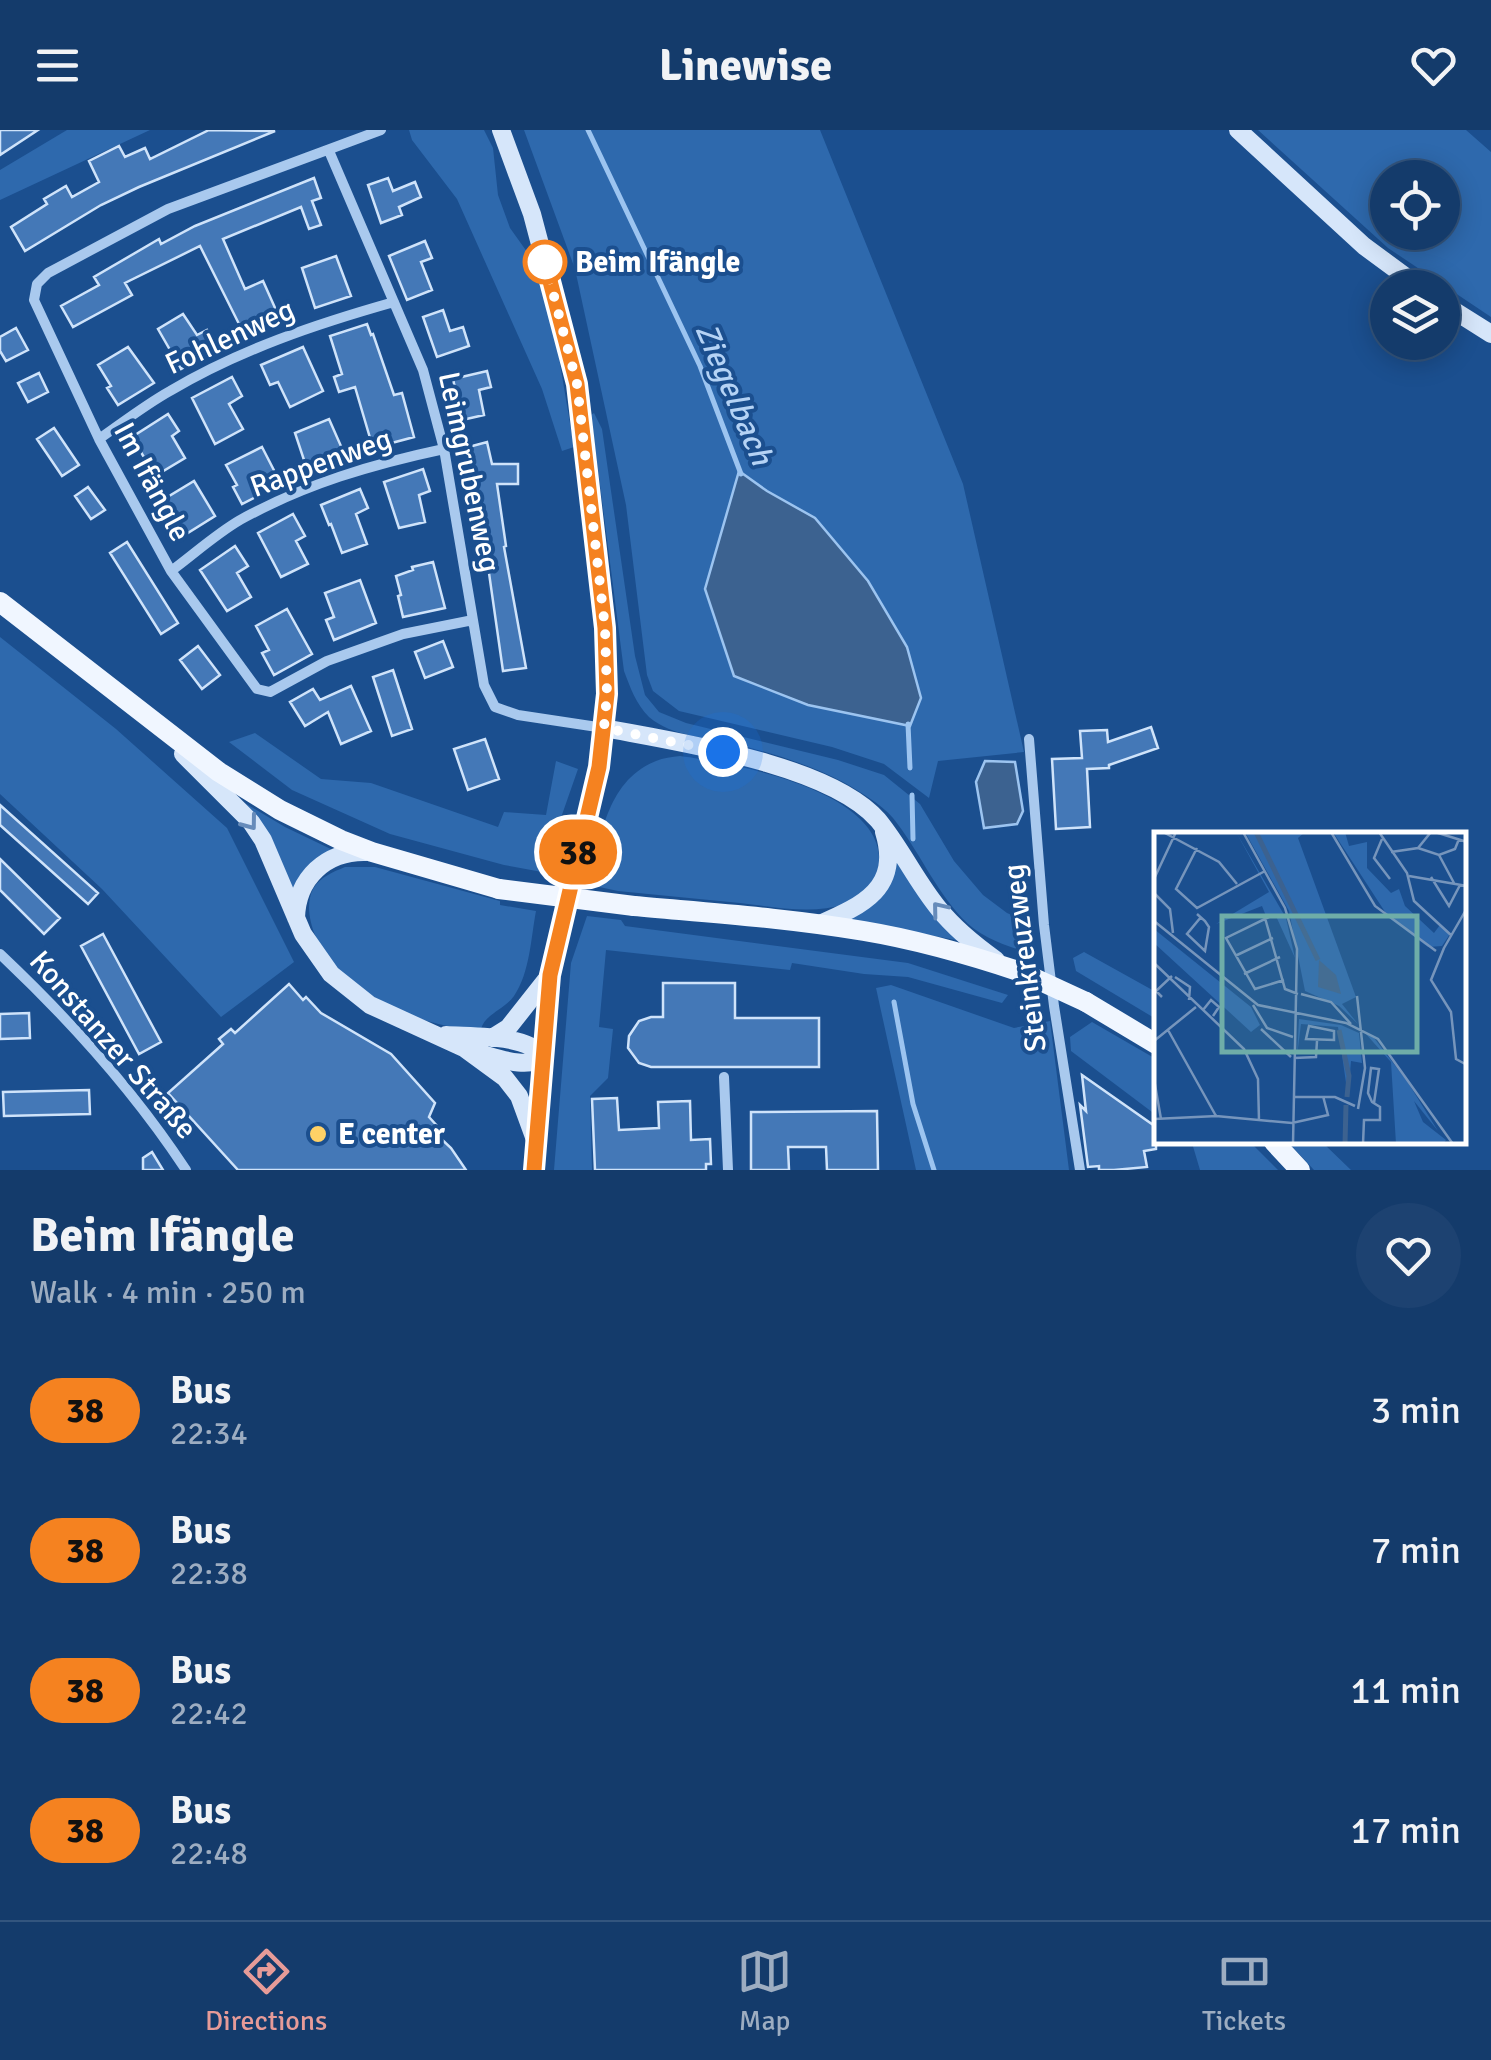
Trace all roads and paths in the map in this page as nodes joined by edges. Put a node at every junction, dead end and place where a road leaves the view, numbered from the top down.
1 (381, 130) edge
2 (501, 130) edge
3 (1238, 130) edge
4 (328, 151) junction
5 (1397, 270) edge
6 (394, 302) junction
7 (1460, 314) edge
8 (1491, 334) edge
9 (99, 439) junction
10 (444, 448) junction
11 (172, 571) junction
12 (0, 602) edge
13 (473, 620) junction
14 (131, 705) junction
15 (604, 728) junction
16 (1030, 739) dead end
17 (882, 827) junction
18 (372, 852) junction
19 (296, 918) junction
20 (820, 924) junction
21 (0, 954) edge
22 (1018, 971) junction
23 (550, 975) junction
24 (437, 1034) junction
25 (492, 1038) junction
26 (1154, 1043) edge
27 (464, 1048) junction
28 (544, 1058) junction
29 (724, 1077) dead end
30 (536, 1142) junction
31 (1277, 1145) edge
32 (186, 1170) edge
33 (534, 1170) edge
34 (728, 1170) edge
35 (1080, 1170) edge
36 (1300, 1170) edge

1 - 4 street
2 - 15 main road
3 - 5 main road
4 - 6 street, Leimgrubenweg
4 - 9 street, Im Ifängle
6 - 9 street, Fohlenweg
6 - 10 street, Leimgrubenweg
7 - 8 main road
9 - 11 street, Im Ifängle
10 - 11 street, Rappenweg
10 - 13 street, Leimgrubenweg
11 - 13 street, Im Ifängle
12 - 14 main road
13 - 15 street, Leimgrubenweg
14 - 18 main road
14 -> 19 main road
15 - 17 main road
15 - 23 main road
16 - 35 street, Steinkreuzweg
17 - 20 main road
22 -> 17 main road
18 - 19 main road
18 - 20 main road, bridge
19 - 24 main road
20 - 22 main road
21 - 32 street, Konstanzer Straße
22 - 26 main road, bridge
23 - 25 main road
23 - 28 main road
24 - 25 main road
24 - 27 main road
25 - 28 main road
27 - 28 main road
27 - 30 main road
28 - 30 main road
29 - 34 street
30 - 33 main road
31 - 36 main road

